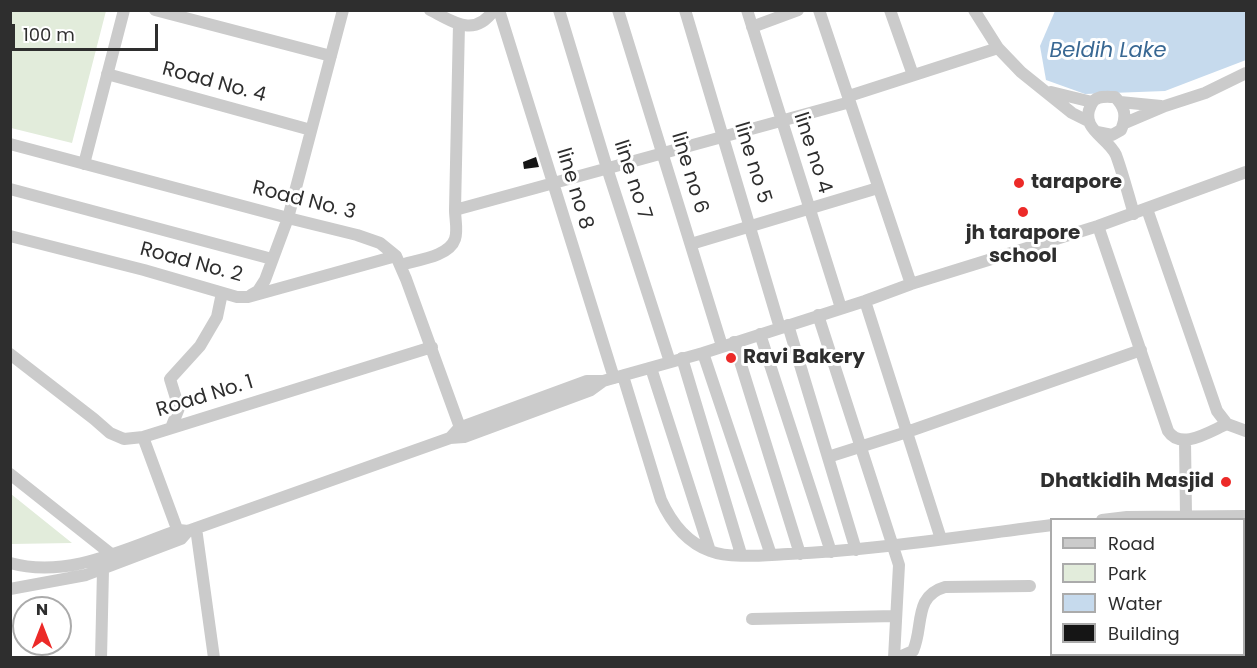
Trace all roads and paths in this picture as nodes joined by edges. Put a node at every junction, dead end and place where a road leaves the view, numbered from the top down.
1 (124, 10) edge
2 (154, 10) edge
3 (343, 10) edge
4 (430, 10) edge
5 (494, 10) edge
6 (499, 10) edge
7 (559, 10) edge
8 (618, 10) edge
9 (685, 10) edge
10 (747, 10) edge
11 (798, 10) edge
12 (819, 10) edge
13 (890, 10) edge
14 (974, 10) edge
15 (459, 24) junction
16 (752, 27) junction
17 (998, 48) junction
18 (331, 56) junction
19 (1246, 73) edge
20 (107, 74) junction
21 (914, 75) junction
22 (1047, 91) junction
23 (850, 99) junction
24 (1092, 102) junction
25 (1120, 102) junction
26 (1165, 106) junction
27 (782, 121) junction
28 (1088, 121) junction
29 (1123, 126) junction
30 (311, 130) junction
31 (1097, 132) junction
32 (724, 138) junction
33 (10, 144) edge
34 (1115, 153) junction
35 (663, 154) junction
36 (84, 164) junction
37 (607, 168) junction
38 (1246, 172) edge
39 (552, 185) junction
40 (878, 188) junction
41 (10, 189) edge
42 (810, 209) junction
43 (1148, 209) junction
44 (455, 210) junction
45 (1134, 214) junction
46 (288, 218) junction
47 (1098, 226) junction
48 (750, 227) junction
49 (10, 236) edge
50 (691, 244) junction
51 (272, 259) junction
52 (398, 261) junction
53 (911, 284) junction
54 (222, 293) junction
55 (248, 297) junction
56 (866, 301) junction
57 (841, 308) junction
58 (818, 315) junction
59 (784, 327) junction
60 (760, 334) junction
61 (728, 344) junction
62 (432, 347) junction
63 (1141, 350) junction
64 (703, 352) junction
65 (10, 354) edge
66 (676, 360) junction
67 (651, 368) junction
68 (614, 378) junction
69 (1227, 424) junction
70 (171, 428) junction
71 (1246, 430) edge
72 (462, 432) junction
73 (907, 432) junction
74 (142, 437) junction
75 (1185, 440) junction
76 (861, 446) junction
77 (828, 457) junction
78 (10, 474) edge
79 (1186, 516) junction
80 (1246, 516) edge
81 (1114, 518) edge
82 (1050, 525) edge
83 (186, 532) junction
84 (941, 539) junction
85 (893, 545) junction
86 (856, 550) junction
87 (710, 551) junction
88 (831, 552) junction
89 (111, 554) junction
90 (741, 554) junction
91 (800, 554) junction
92 (771, 555) junction
93 (10, 563) edge
94 (103, 570) junction
95 (1030, 586) dead end
96 (10, 589) edge
97 (896, 616) junction
98 (752, 619) dead end
99 (100, 657) edge
100 (214, 657) edge
101 (896, 657) edge

1 - 20 street
2 - 18 street
3 - 18 street
4 - 15 street
5 - 15 street
6 - 39 street, line no 8
7 - 37 street, line no 7
8 - 35 street, line no 6
9 - 32 street, line no 5
10 - 16 street, line no 4
11 - 16 street
12 - 23 street
13 - 21 street
14 - 17 street
15 - 44 street, Road No. 2
16 - 27 street, line no 4
17 - 21 street
17 - 22 street
18 - 30 street
19 - 26 street
20 - 30 street, Road No. 4
20 - 36 street
21 - 23 street
22 - 24 street
22 - 28 street
23 - 27 street
23 - 40 street
24 - 25 street
24 - 28 street
25 - 26 street
25 - 29 street
26 - 29 street
27 - 32 street
27 - 42 street, line no 4
28 - 31 street
29 - 31 street
29 - 34 street
30 - 46 street
31 - 34 street
32 - 35 street
32 - 48 street, line no 5
33 - 36 street, Road No. 3
34 - 45 street
35 - 37 street
35 - 50 street, line no 6
36 - 46 street, Road No. 3
37 - 39 street
37 - 66 street, line no 7
38 - 43 street
39 - 44 street
39 - 68 street, line no 8
40 - 42 street
40 - 53 street
41 - 51 street
42 - 48 street
42 - 57 street, line no 4
43 - 45 street
43 - 69 street
44 - 52 street, Road No. 2
45 - 47 street
46 - 51 street
46 - 52 street, Road No. 3
47 - 53 street
47 - 63 street
48 - 50 street
48 - 59 street, line no 5
49 - 54 street, Road No. 2
50 - 61 street, line no 6
51 - 55 street
52 - 55 street, Road No. 2
52 - 62 street
53 - 56 street
54 - 55 street, Road No. 2
54 - 70 street
56 - 57 street
56 - 73 street
57 - 58 street
58 - 59 street
58 - 76 street
59 - 60 street
59 - 77 street, line no 5
60 - 61 street
60 - 88 street
61 - 64 street
61 - 91 street, line no 6
62 - 70 street, Road No. 1
62 - 72 street
63 - 73 street
63 - 75 street
64 - 66 street
64 - 92 street
65 - 74 street, Road No. 1
66 - 67 street
66 - 90 street, line no 7
67 - 68 street
67 - 87 street
68 - 72 street
68 - 87 street, line no 8
69 - 71 street
69 - 75 street
70 - 74 street, Road No. 1
72 - 83 street
73 - 76 street
73 - 84 street
74 - 83 street
75 - 79 street
76 - 77 street
76 - 85 street
77 - 86 street, line no 5
78 - 89 street
79 - 80 street
79 - 81 street
82 - 84 street
83 - 89 street
83 - 94 street
83 - 100 street
84 - 85 street
85 - 86 street
85 - 97 street
86 - 88 street
87 - 90 street
88 - 91 street
89 - 93 street
90 - 92 street
91 - 92 street
94 - 96 street
94 - 99 street
95 - 101 street
97 - 98 street
97 - 101 street

